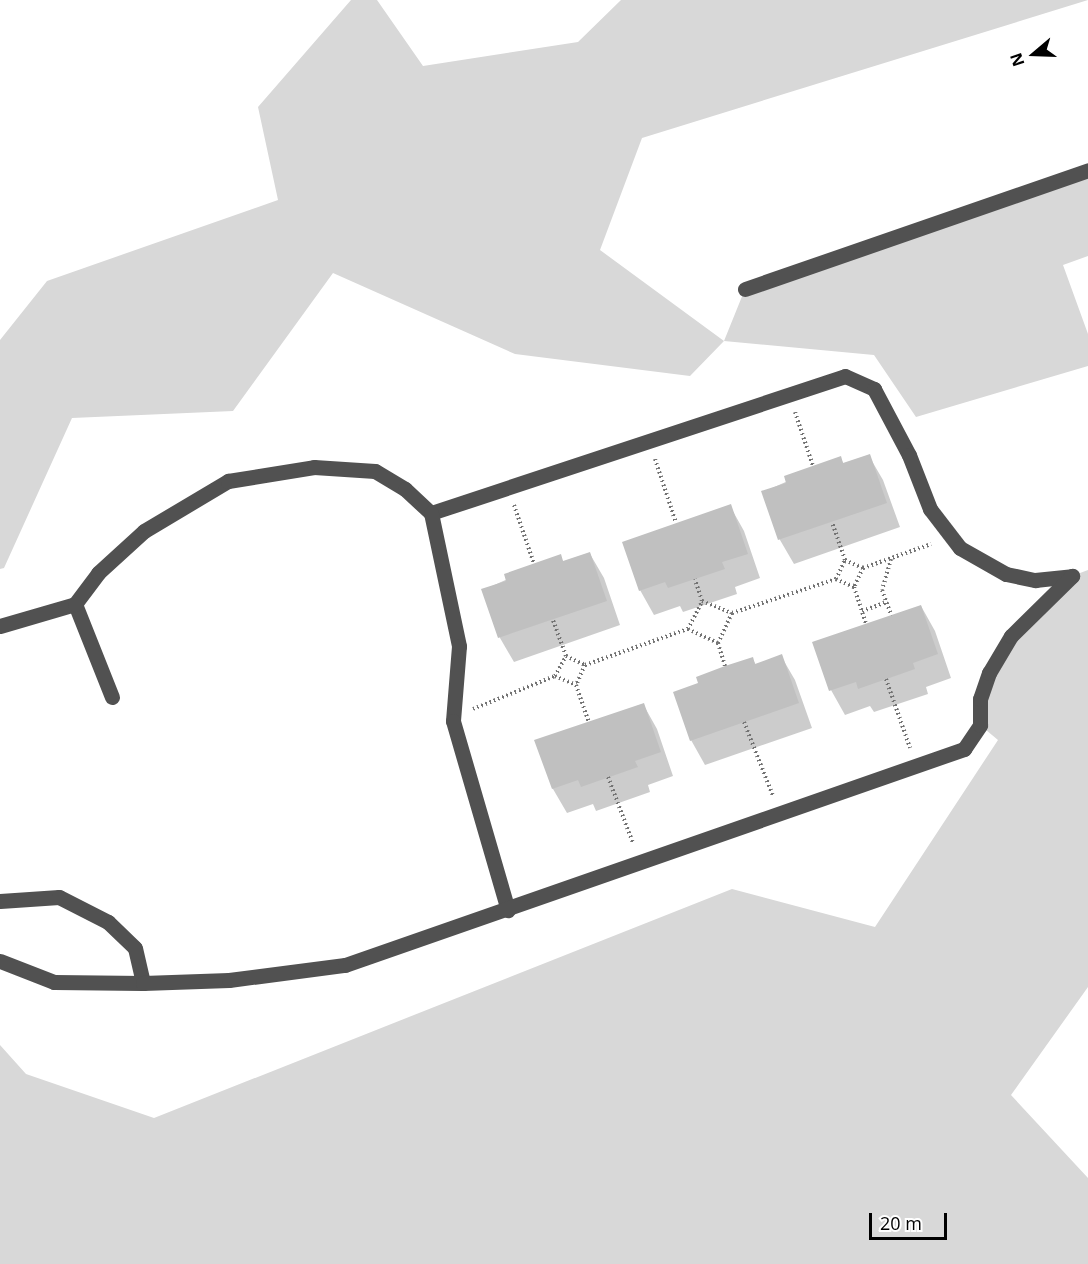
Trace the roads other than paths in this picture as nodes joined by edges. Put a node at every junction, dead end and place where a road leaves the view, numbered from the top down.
1 (1088, 170) edge
2 (745, 289) dead end
3 (430, 513) junction
4 (75, 604) junction
5 (0, 626) edge
6 (112, 697) dead end
7 (0, 901) edge
8 (508, 910) junction
9 (0, 962) edge
10 (143, 983) junction

1 - 2 lane
3 - 4 lane
3 - 8 lane
3 - 8 lane
4 - 5 lane
4 - 6 lane
7 - 10 lane
8 - 10 lane
9 - 10 lane

